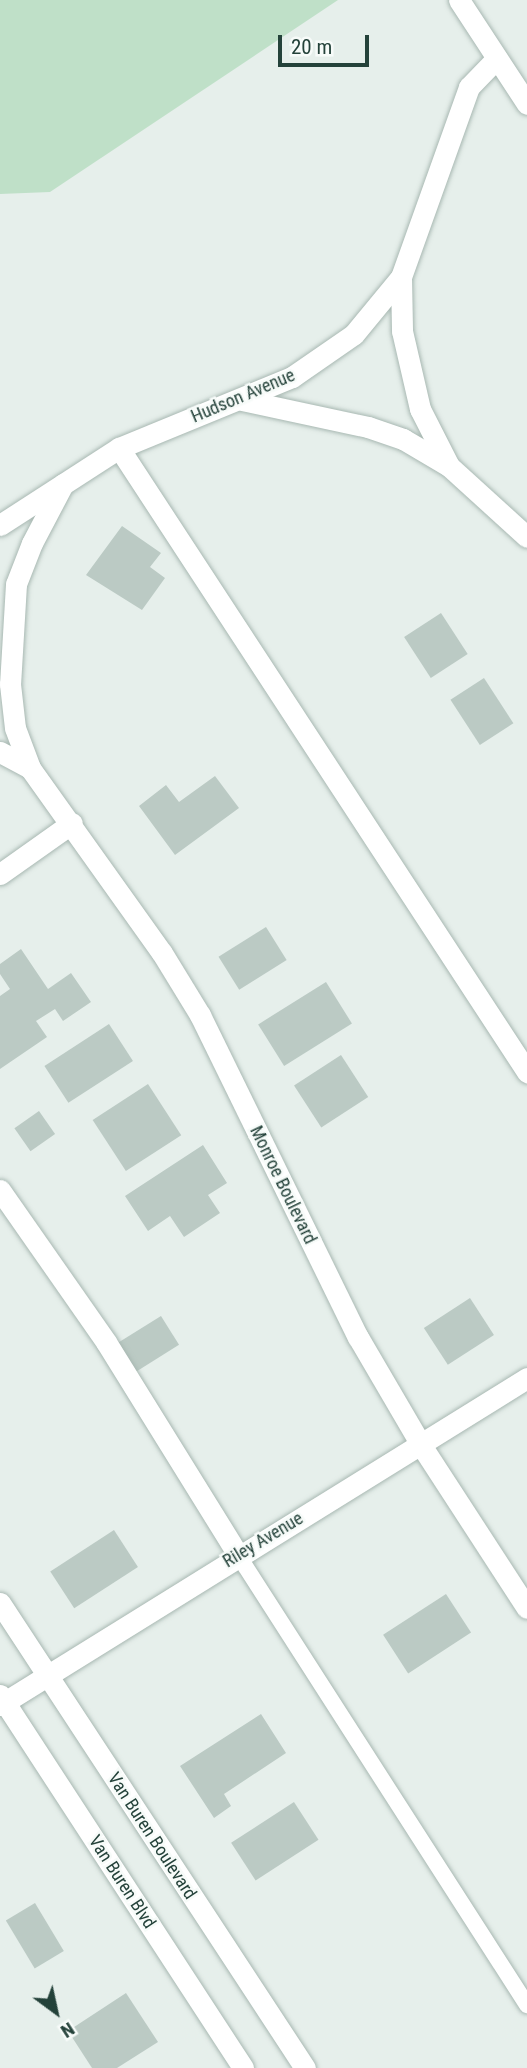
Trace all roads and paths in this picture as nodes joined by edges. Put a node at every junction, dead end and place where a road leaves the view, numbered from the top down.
1 (459, 0) edge
2 (497, 58) junction
3 (527, 104) edge
4 (401, 277) junction
5 (242, 400) junction
6 (119, 448) junction
7 (449, 466) junction
8 (63, 484) junction
9 (0, 525) edge
10 (527, 537) edge
11 (0, 752) edge
12 (30, 768) junction
13 (72, 823) junction
14 (0, 874) edge
15 (527, 1072) edge
16 (0, 1190) edge
17 (527, 1378) edge
18 (421, 1445) junction
19 (238, 1555) junction
20 (0, 1603) edge
21 (527, 1608) edge
22 (46, 1674) junction
23 (1, 1700) edge
24 (527, 2005) edge
25 (243, 2068) edge
26 (305, 2068) edge

1 - 2 street
2 - 3 street
2 - 4 street, Hudson Avenue
4 - 5 street, Hudson Avenue
4 - 7 street
5 - 6 street, Hudson Avenue
5 - 7 street
6 - 8 street, Hudson Avenue
6 - 15 street
7 - 10 street
8 - 9 street, Hudson Avenue
8 - 12 street, Monroe Boulevard
11 - 12 street, Monroe Boulevard
12 - 13 street, Monroe Boulevard
13 - 14 street
13 - 18 street, Monroe Boulevard
16 - 19 street
17 - 18 street, Riley Avenue
18 - 19 street, Riley Avenue
18 - 21 street, Monroe Boulevard
19 - 22 street, Riley Avenue
19 - 24 lane
20 - 22 street, Van Buren Boulevard
22 - 23 street, Riley Avenue
22 - 26 street, Van Buren Boulevard
23 - 25 street, Van Buren Blvd

